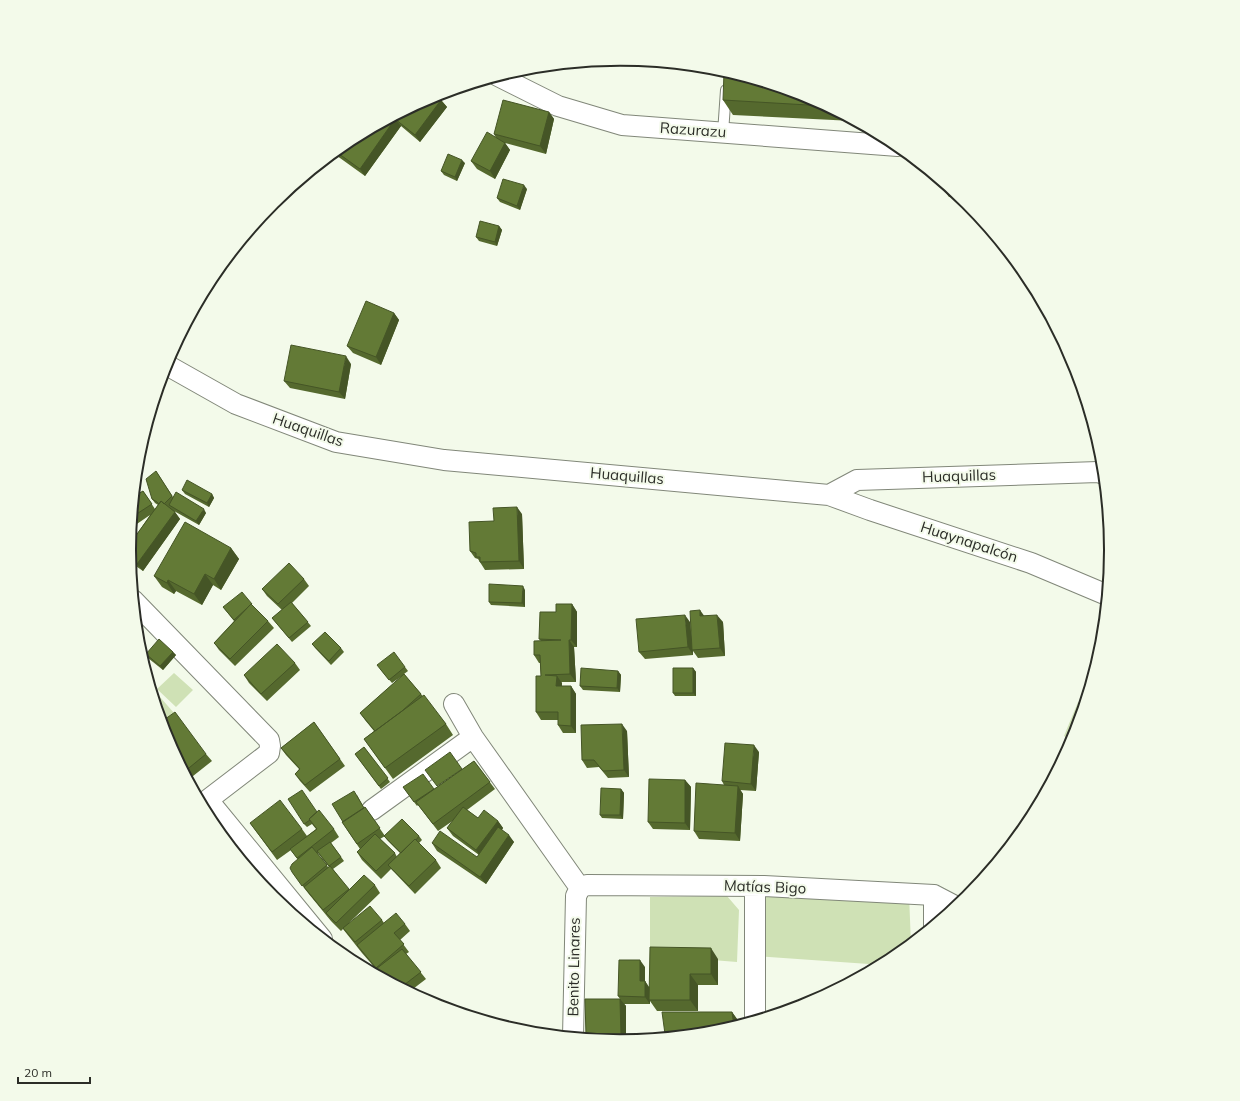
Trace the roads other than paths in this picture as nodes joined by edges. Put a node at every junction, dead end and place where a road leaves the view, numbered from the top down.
1 (506, 80) edge
2 (727, 80) edge
3 (723, 133) junction
4 (884, 145) edge
5 (171, 367) edge
6 (1098, 472) edge
7 (829, 495) junction
8 (1102, 593) edge
9 (139, 606) edge
10 (454, 704) dead end
11 (473, 737) junction
12 (205, 802) edge
13 (208, 805) edge
14 (372, 810) dead end
15 (755, 886) junction
16 (578, 892) junction
17 (934, 895) junction
18 (951, 904) edge
19 (303, 916) edge
20 (934, 919) edge
21 (755, 1015) edge
22 (573, 1033) edge

1 - 3 street, Razurazu
2 - 3 lane
3 - 4 street, Razurazu
5 - 7 street, Huaquillas
6 - 7 street, Huaquillas
7 - 8 street, Huaynapalcón
9 - 12 street
10 - 11 street
11 - 14 street
11 - 16 street
13 - 19 street
15 - 16 street, Matías Bigo
15 - 17 street, Matías Bigo
15 - 21 street
16 - 22 street, Benito Linares
17 - 18 street, Matías Bigo
17 - 20 street

